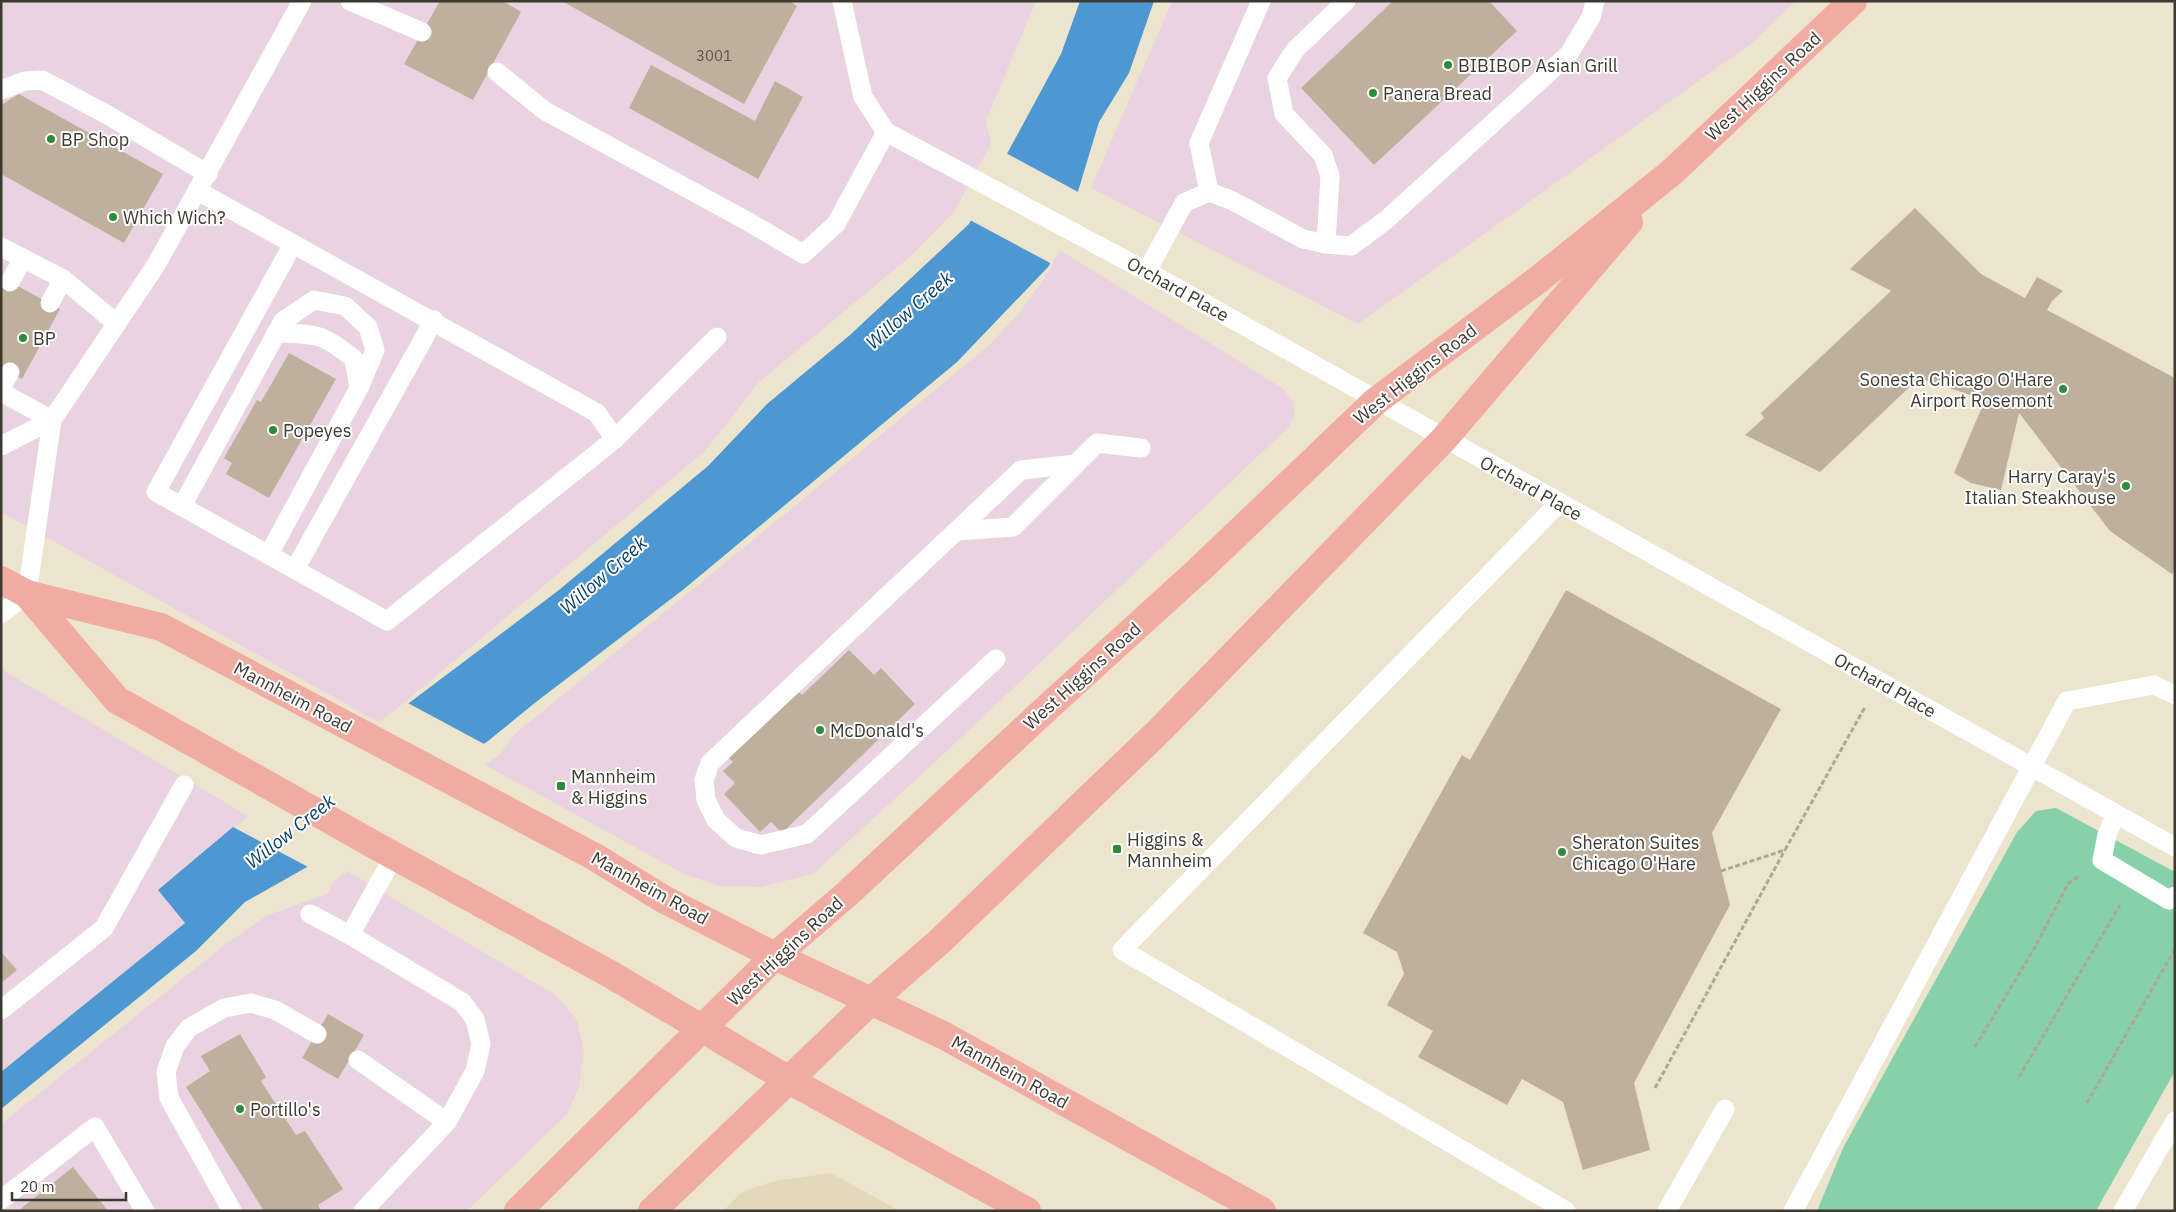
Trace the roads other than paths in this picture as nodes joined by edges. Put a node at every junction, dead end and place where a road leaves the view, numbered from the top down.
1 (302, 1) edge
2 (350, 1) edge
3 (842, 1) edge
4 (1261, 1) edge
5 (1346, 1) edge
6 (1595, 1) edge
7 (1854, 1) edge
8 (422, 32) dead end
9 (497, 72) dead end
10 (1, 90) edge
11 (886, 132) junction
12 (1672, 172) junction
13 (208, 174) junction
14 (198, 191) junction
15 (1209, 192) junction
16 (294, 244) junction
17 (1326, 244) junction
18 (1, 246) edge
19 (23, 258) junction
20 (1147, 272) junction
21 (63, 279) junction
22 (10, 282) dead end
23 (50, 303) dead end
24 (434, 320) junction
25 (116, 323) junction
26 (276, 333) junction
27 (717, 337) dead end
28 (359, 388) junction
29 (1, 392) edge
30 (1376, 401) junction
31 (52, 420) junction
32 (615, 439) junction
33 (1444, 439) junction
34 (1, 446) edge
35 (1141, 448) dead end
36 (1076, 464) junction
37 (1559, 503) junction
38 (182, 506) junction
39 (956, 531) junction
40 (270, 554) junction
41 (295, 569) junction
42 (1, 580) edge
43 (27, 594) junction
44 (1, 614) edge
45 (996, 659) dead end
46 (2175, 696) edge
47 (2031, 767) junction
48 (184, 785) dead end
49 (2116, 814) junction
50 (2175, 847) edge
51 (386, 851) junction
52 (2175, 896) edge
53 (310, 914) dead end
54 (350, 935) junction
55 (775, 956) junction
56 (872, 1000) junction
57 (1, 1010) edge
58 (704, 1028) junction
59 (317, 1034) dead end
60 (358, 1060) dead end
61 (789, 1080) junction
62 (1725, 1109) dead end
63 (447, 1122) junction
64 (2175, 1122) edge
65 (1, 1200) edge
66 (145, 1211) edge
67 (232, 1211) edge
68 (363, 1211) edge
69 (518, 1211) edge
70 (652, 1211) edge
71 (1027, 1211) edge
72 (1262, 1211) edge
73 (1566, 1211) edge
74 (1667, 1211) edge
75 (1793, 1211) edge
76 (2123, 1211) edge

1 - 13 lane
2 - 8 lane
3 - 11 lane
4 - 15 lane
5 - 17 lane
6 - 17 lane
7 - 12 main road, West Higgins Road
9 - 11 lane
10 - 13 lane
11 - 20 lane, Orchard Place
12 - 30 main road, West Higgins Road
12 - 33 main road, West Higgins Road
13 - 14 lane
14 - 16 lane
14 - 25 lane
15 - 17 lane
15 - 20 lane
16 - 24 lane
16 - 38 lane
18 - 19 lane
19 - 21 lane
19 - 22 lane
20 - 30 lane, Orchard Place
21 - 23 lane
21 - 25 lane
24 - 32 lane
24 - 41 lane
25 - 31 lane
26 - 28 lane
26 - 28 lane
26 - 38 lane
27 - 32 lane
28 - 40 lane
29 - 31 lane
30 - 33 lane, Orchard Place
30 - 55 main road, West Higgins Road
31 - 34 lane
31 - 43 lane
32 - 41 lane
33 - 37 lane, Orchard Place
33 - 56 main road, West Higgins Road
35 - 36 lane
36 - 39 lane
36 - 39 lane
37 - 47 lane, Orchard Place
37 - 73 lane
38 - 40 lane
39 - 45 lane
40 - 41 lane
42 - 43 main road, Mannheim Road
43 - 44 lane
43 - 51 main road, Mannheim Road
43 - 55 main road, Mannheim Road
46 - 47 lane
47 - 49 lane, Orchard Place
47 - 75 lane
48 - 57 lane
49 - 50 lane, Orchard Place
49 - 52 lane
51 - 54 lane
51 - 58 main road, Mannheim Road
53 - 54 lane
54 - 63 lane
55 - 56 main road, Mannheim Road
55 - 58 main road, West Higgins Road
56 - 61 main road, West Higgins Road
56 - 72 main road, Mannheim Road
58 - 61 main road, Mannheim Road
58 - 69 main road, West Higgins Road
59 - 67 lane
60 - 63 lane
61 - 70 main road, West Higgins Road
61 - 71 main road, Mannheim Road
62 - 74 lane
63 - 68 lane
64 - 76 lane
65 - 66 lane

